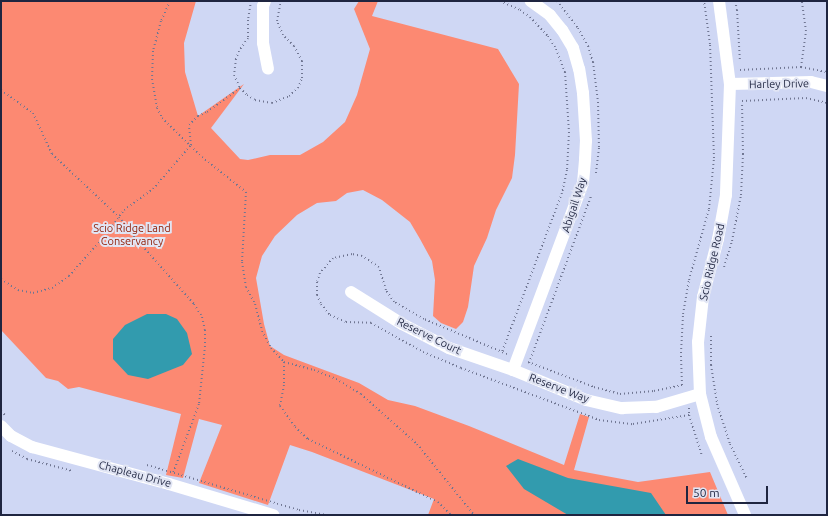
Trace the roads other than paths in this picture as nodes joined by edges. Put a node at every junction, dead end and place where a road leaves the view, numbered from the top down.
1 (265, 1) edge
2 (531, 1) edge
3 (719, 1) edge
4 (268, 68) dead end
5 (735, 84) junction
6 (827, 86) edge
7 (351, 292) dead end
8 (513, 370) junction
9 (700, 394) junction
10 (1, 426) edge
11 (273, 515) edge
12 (745, 515) edge

1 - 4 street
2 - 8 street, Abigail Way
3 - 5 street, Scio Ridge Road
5 - 6 street, Harley Drive
5 - 9 street, Scio Ridge Road
7 - 8 street, Reserve Court
8 - 9 street, Reserve Way
9 - 12 street, Scio Ridge Road
10 - 11 street, Chapleau Drive

